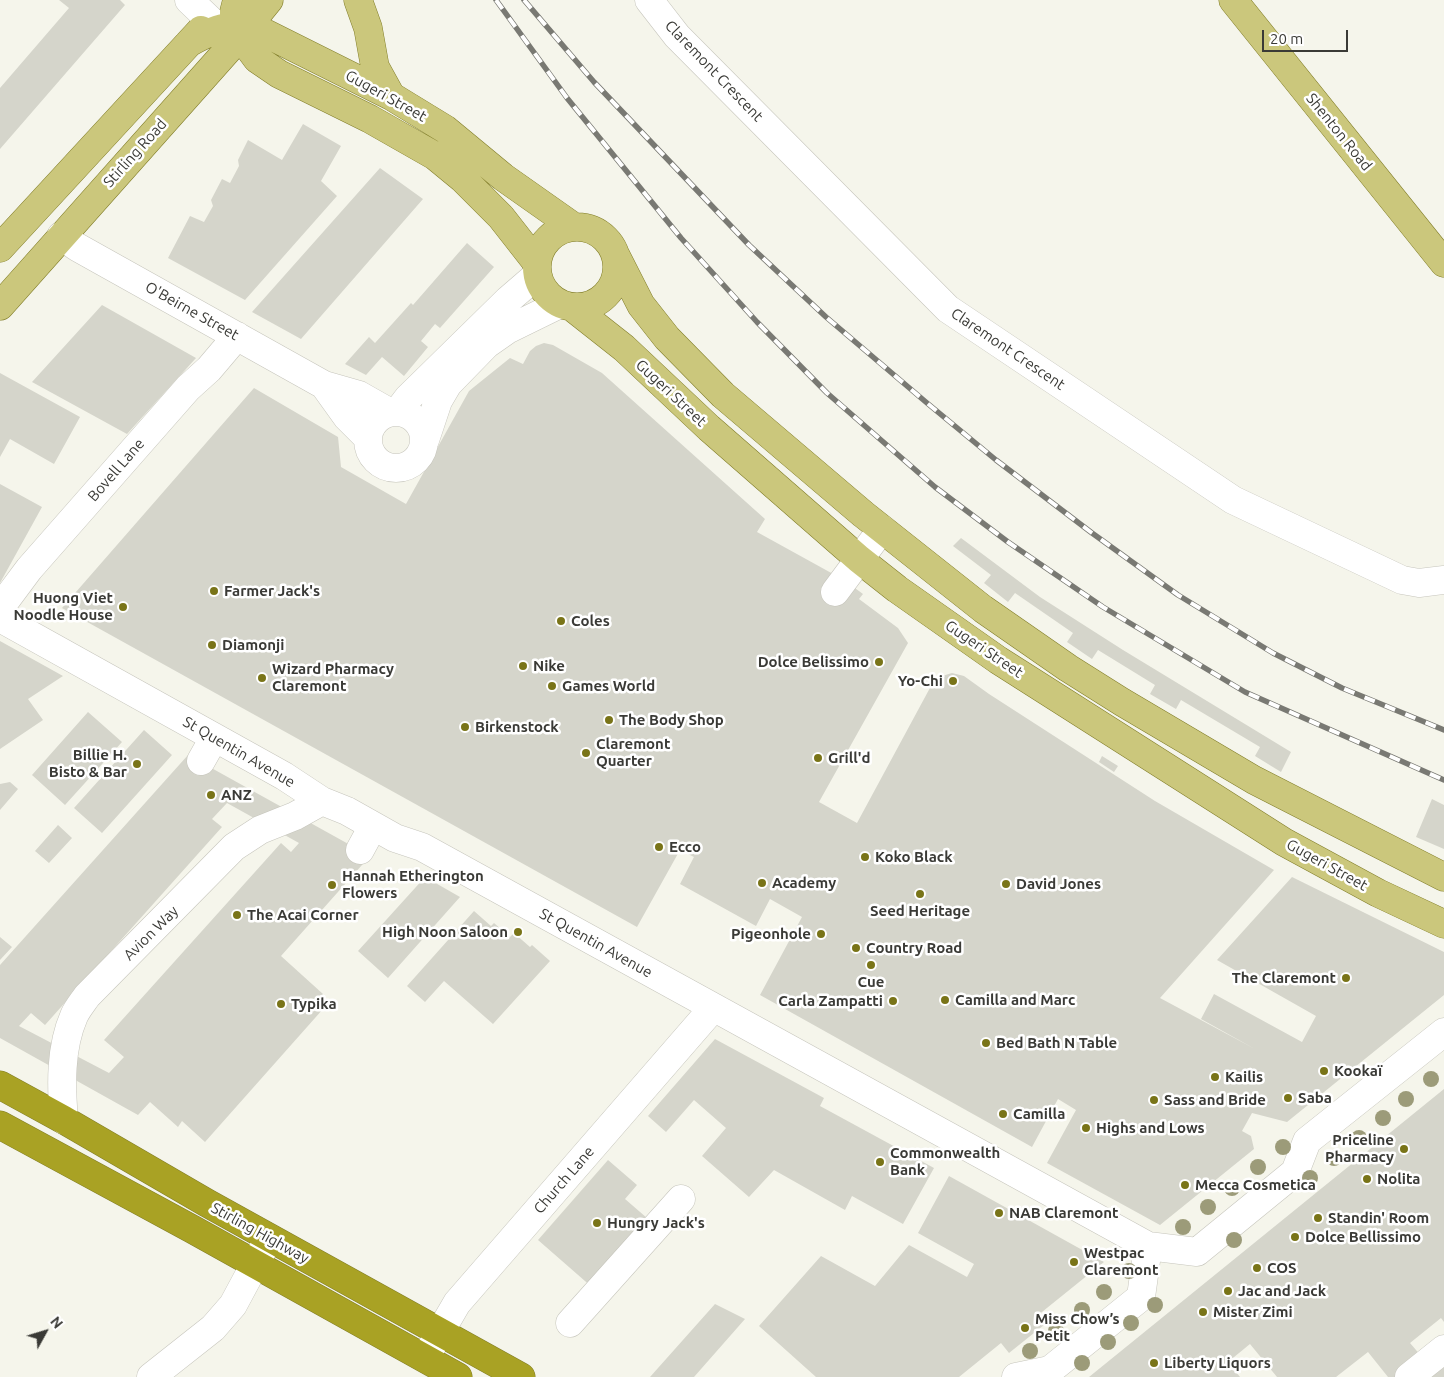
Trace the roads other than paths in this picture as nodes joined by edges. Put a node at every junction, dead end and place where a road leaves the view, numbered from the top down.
1 (189, 0) edge
2 (269, 0) edge
3 (358, 0) edge
4 (649, 0) edge
5 (1233, 0) edge
6 (232, 22) edge
7 (213, 65) junction
8 (268, 66) junction
9 (391, 96) junction
10 (574, 227) junction
11 (61, 236) junction
12 (0, 248) edge
13 (615, 254) junction
14 (1444, 264) edge
15 (537, 269) junction
16 (566, 305) junction
17 (0, 306) edge
18 (237, 336) junction
19 (324, 385) junction
20 (394, 412) junction
21 (367, 437) junction
22 (425, 440) junction
23 (882, 529) junction
24 (859, 559) junction
25 (1444, 580) edge
26 (835, 592) dead end
27 (0, 608) edge
28 (0, 618) edge
29 (214, 738) junction
30 (201, 761) dead end
31 (322, 801) junction
32 (373, 826) junction
33 (360, 850) dead end
34 (1444, 878) edge
35 (1444, 924) edge
36 (713, 1008) junction
37 (1444, 1032) edge
38 (0, 1085) edge
39 (64, 1120) junction
40 (0, 1125) edge
41 (681, 1199) dead end
42 (269, 1238) junction
43 (1148, 1246) junction
44 (256, 1264) junction
45 (570, 1323) dead end
46 (440, 1332) junction
47 (1444, 1349) edge
48 (425, 1358) junction
49 (151, 1377) edge
50 (458, 1377) edge
51 (521, 1377) edge
52 (1016, 1377) edge
53 (1410, 1377) edge

1 - 6 street
2 - 6 main road, Stirling Road
3 - 9 main road
4 - 25 street, Claremont Crescent
5 - 14 main road, Shenton Road
6 - 7 main road, Stirling Road
6 - 8 main road, Gugeri Street
6 - 9 main road, Gugeri Street
6 - 12 main road
7 - 8 main road, Gugeri Street
7 - 11 main road, Stirling Road
8 - 15 main road, Gugeri Street
9 - 10 main road, Gugeri Street
10 - 13 main road
10 - 15 main road
11 - 17 main road, Stirling Road
11 - 18 street, O'Beirne Street
13 - 16 main road
13 - 23 main road
15 - 16 main road
15 - 20 street
16 - 22 street
16 - 24 main road, Gugeri Street
18 - 19 street, O'Beirne Street
18 - 27 street, Bovell Lane
19 - 20 street, O'Beirne Street
19 - 21 street, O'Beirne Street
20 - 21 street
20 - 22 street
21 - 22 street
23 - 24 street
23 - 34 main road
24 - 26 street
24 - 35 main road, Gugeri Street
28 - 29 street, St Quentin Avenue
29 - 30 street
29 - 31 street, St Quentin Avenue
31 - 32 street, St Quentin Avenue
31 - 39 street, Avion Way
32 - 33 street
32 - 36 street, St Quentin Avenue
36 - 43 street, St Quentin Avenue
36 - 46 street, Church Lane
37 - 43 street, St Quentin Avenue
38 - 39 highway, Stirling Highway
39 - 42 highway, Stirling Highway
40 - 44 highway, Stirling Highway
41 - 45 street
42 - 44 street
42 - 46 highway, Stirling Highway
43 - 52 street
44 - 48 highway, Stirling Highway
44 - 49 street
46 - 48 street, Church Lane
46 - 51 highway, Stirling Highway
47 - 53 street
48 - 50 highway, Stirling Highway

